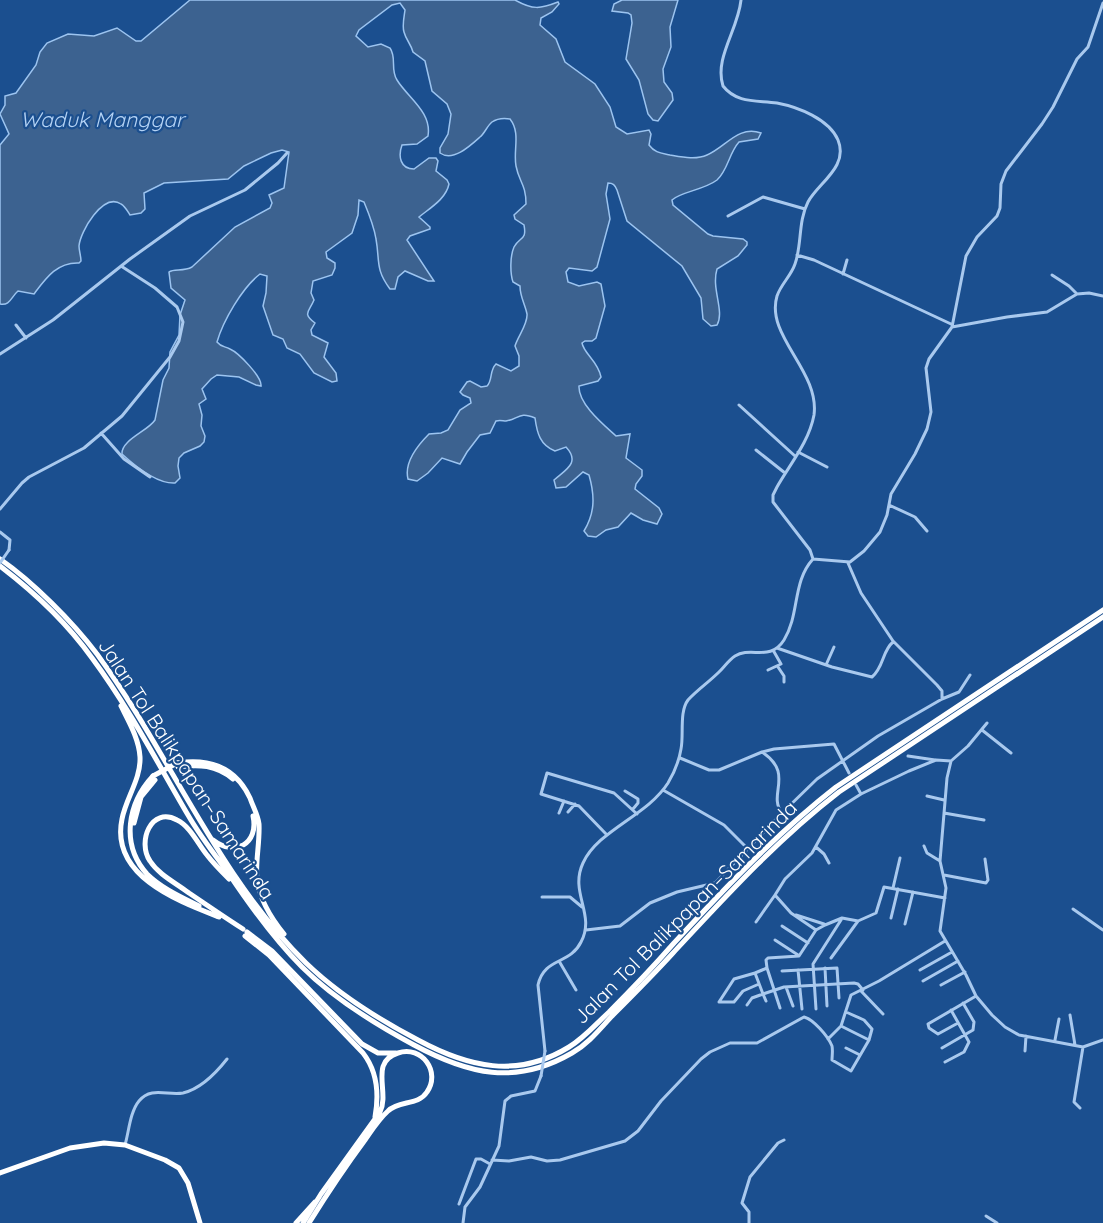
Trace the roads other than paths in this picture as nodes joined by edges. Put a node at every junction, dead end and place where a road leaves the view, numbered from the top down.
1 (741, 0) edge
2 (1103, 3) edge
3 (287, 153) dead end
4 (805, 209) junction
5 (728, 216) dead end
6 (797, 255) junction
7 (847, 260) dead end
8 (121, 266) junction
9 (843, 274) junction
10 (1052, 275) dead end
11 (1077, 294) junction
12 (1103, 296) edge
13 (16, 325) dead end
14 (951, 326) junction
15 (26, 338) junction
16 (0, 354) edge
17 (739, 405) dead end
18 (102, 434) junction
19 (756, 450) dead end
20 (798, 452) junction
21 (795, 456) junction
22 (827, 467) dead end
23 (785, 473) junction
24 (150, 477) dead end
25 (889, 505) junction
26 (0, 509) edge
27 (927, 531) dead end
28 (0, 532) edge
29 (813, 560) junction
30 (0, 562) edge
31 (848, 562) junction
32 (1103, 610) edge
33 (1103, 617) edge
34 (893, 641) junction
35 (834, 647) dead end
36 (777, 648) junction
37 (773, 650) junction
38 (826, 665) junction
39 (778, 667) junction
40 (768, 670) dead end
41 (970, 675) dead end
42 (105, 676) junction
43 (784, 682) dead end
44 (942, 699) junction
45 (987, 723) dead end
46 (982, 730) junction
47 (762, 752) junction
48 (1011, 753) dead end
49 (908, 756) dead end
50 (680, 758) junction
51 (936, 760) junction
52 (951, 761) junction
53 (843, 762) junction
54 (178, 765) junction
55 (849, 773) dead end
56 (856, 785) dead end
57 (663, 790) junction
58 (625, 791) dead end
59 (861, 794) junction
60 (927, 796) dead end
61 (944, 800) junction
62 (564, 801) junction
63 (575, 804) junction
64 (633, 808) junction
65 (568, 812) dead end
66 (559, 813) dead end
67 (782, 813) junction
68 (944, 813) junction
69 (637, 814) junction
70 (984, 820) dead end
71 (607, 835) junction
72 (210, 837) junction
73 (924, 846) dead end
74 (816, 847) junction
75 (747, 849) junction
76 (900, 858) dead end
77 (986, 859) dead end
78 (940, 861) junction
79 (829, 863) dead end
80 (944, 875) junction
81 (893, 888) junction
82 (898, 889) junction
83 (913, 892) junction
84 (242, 893) junction
85 (775, 895) junction
86 (542, 897) dead end
87 (945, 898) junction
88 (584, 908) junction
89 (1073, 909) dead end
90 (791, 913) junction
91 (220, 916) junction
92 (842, 918) junction
93 (891, 918) dead end
94 (858, 921) junction
95 (756, 922) dead end
96 (905, 924) dead end
97 (825, 925) junction
98 (782, 926) dead end
99 (586, 930) junction
100 (816, 930) junction
101 (1103, 930) edge
102 (244, 932) junction
103 (775, 939) dead end
104 (945, 941) junction
105 (808, 943) junction
106 (952, 952) junction
107 (799, 956) junction
108 (831, 958) dead end
109 (559, 961) junction
110 (958, 961) junction
111 (307, 964) junction
112 (767, 968) junction
113 (825, 968) junction
114 (812, 969) junction
115 (798, 970) junction
116 (920, 970) dead end
117 (782, 971) dead end
118 (965, 972) junction
119 (755, 973) junction
120 (923, 981) dead end
121 (759, 984) junction
122 (839, 984) junction
123 (826, 985) junction
124 (814, 986) junction
125 (941, 986) dead end
126 (786, 987) junction
127 (800, 987) junction
128 (576, 990) dead end
129 (775, 990) junction
130 (862, 991) junction
131 (763, 994) junction
132 (976, 996) junction
133 (839, 998) dead end
134 (765, 1001) dead end
135 (963, 1003) junction
136 (747, 1005) dead end
137 (793, 1006) dead end
138 (827, 1006) dead end
139 (780, 1008) dead end
140 (802, 1009) dead end
141 (816, 1009) dead end
142 (951, 1011) junction
143 (846, 1012) junction
144 (883, 1014) dead end
145 (1070, 1015) dead end
146 (1059, 1019) dead end
147 (958, 1023) junction
148 (841, 1026) junction
149 (965, 1035) junction
150 (1026, 1036) junction
151 (828, 1040) junction
152 (869, 1040) junction
153 (1103, 1040) edge
154 (1055, 1041) junction
155 (1075, 1045) junction
156 (1083, 1047) junction
157 (846, 1048) dead end
158 (942, 1048) dead end
159 (1025, 1051) dead end
160 (403, 1052) junction
161 (860, 1055) junction
162 (227, 1059) dead end
163 (945, 1062) dead end
164 (1080, 1108) dead end
165 (373, 1122) junction
166 (784, 1140) dead end
167 (125, 1145) junction
168 (491, 1162) junction
169 (0, 1173) edge
170 (318, 1200) junction
171 (459, 1204) dead end
172 (986, 1216) dead end
173 (200, 1223) edge
174 (296, 1223) edge
175 (303, 1223) edge
176 (310, 1223) edge
177 (463, 1223) edge
178 (749, 1223) edge
179 (997, 1223) edge

1 - 4 street
2 - 14 street
3 - 8 street
4 - 5 street
4 - 6 street
6 - 9 street
6 - 20 street
7 - 9 street
8 - 15 street
8 - 18 street
9 - 14 street
10 - 11 street
11 - 12 street
11 - 14 street
13 - 15 street
14 - 25 street
15 - 16 street
17 - 21 street
18 - 24 street
18 - 26 street
19 - 23 street
20 - 21 street
20 - 22 street
21 - 23 street
23 - 29 street
25 - 27 street
25 - 31 street
28 - 30 street, bridge
29 - 31 street
29 - 36 street
30 - 42 highway, Jalan Tol Balikpapan–Samarinda
30 - 72 highway, Jalan Tol Balikpapan–Samarinda
31 - 34 street
32 - 111 highway, Jalan Tol Balikpapan–Samarinda
33 - 84 highway, Jalan Tol Balikpapan–Samarinda
34 - 38 street
34 - 44 street
35 - 38 street
36 - 37 street
36 - 38 street
37 - 39 street
37 - 50 street
39 - 40 street
39 - 43 street
41 - 44 street
42 - 84 highway, Jalan Tol Balikpapan–Samarinda
42 - 91 highway
44 - 53 street
45 - 46 street
46 - 48 street
46 - 52 street
47 - 50 street
47 - 53 street
47 - 67 street
49 - 51 street
50 - 57 street
51 - 52 street
51 - 59 street
52 - 61 street
53 - 55 street
53 - 67 street
54 - 72 highway
54 - 91 highway, bridge
54 - 111 highway
56 - 59 street
57 - 69 street
57 - 75 street
58 - 64 street
59 - 74 street
60 - 61 street
61 - 68 street
62 - 63 street
62 - 64 street
62 - 66 street
63 - 65 street
63 - 71 street
64 - 69 street
67 - 75 street
68 - 70 street
68 - 78 street
69 - 71 street
71 - 88 street
72 - 111 highway, Jalan Tol Balikpapan–Samarinda
73 - 78 street
74 - 79 street
74 - 85 street
75 - 99 street
76 - 81 street
77 - 80 street
78 - 80 street
80 - 87 street
81 - 82 street
81 - 94 street
82 - 83 street
82 - 93 street
83 - 87 street
83 - 96 street
84 - 91 highway
85 - 90 street
85 - 95 street
86 - 88 street
87 - 104 street
88 - 99 street
89 - 101 street
90 - 97 street
90 - 100 street
91 - 102 highway
92 - 94 street
92 - 97 street
92 - 114 street
94 - 108 street
97 - 100 street
98 - 105 street
99 - 109 street
100 - 105 street
102 - 160 highway
102 - 165 highway
103 - 107 street
104 - 106 street
104 - 130 street
105 - 107 street
106 - 110 street
106 - 116 street
107 - 112 street
109 - 128 street
109 - 168 street, bridge
110 - 118 street
110 - 120 street
112 - 119 street
112 - 129 street
113 - 114 street
113 - 122 street
113 - 123 street
114 - 115 street
114 - 124 street
115 - 117 street
115 - 127 street
118 - 125 street
118 - 132 street
119 - 121 street
119 - 121 street
121 - 131 street
122 - 123 street
122 - 130 street
122 - 133 street
123 - 124 street
123 - 138 street
124 - 127 street
124 - 141 street
126 - 127 street
126 - 129 street
126 - 137 street
127 - 140 street
129 - 131 street
129 - 139 street
130 - 143 street
130 - 144 street
131 - 134 street
131 - 136 street
132 - 135 street
132 - 150 street
135 - 142 street
135 - 149 street
142 - 147 street
142 - 147 street
143 - 148 street
143 - 152 street
145 - 155 street
146 - 154 street
147 - 149 street
148 - 151 street
148 - 152 street
149 - 158 street
149 - 163 street
150 - 154 street
150 - 159 street
151 - 161 street
151 - 168 street
152 - 161 street
153 - 156 street
154 - 155 street
155 - 156 street
156 - 164 street
157 - 161 street
160 - 165 highway
160 - 176 highway
162 - 167 street
165 - 170 highway
166 - 178 street
167 - 169 highway
167 - 173 highway
168 - 171 street
168 - 177 street
170 - 174 highway
170 - 175 highway
172 - 179 street

